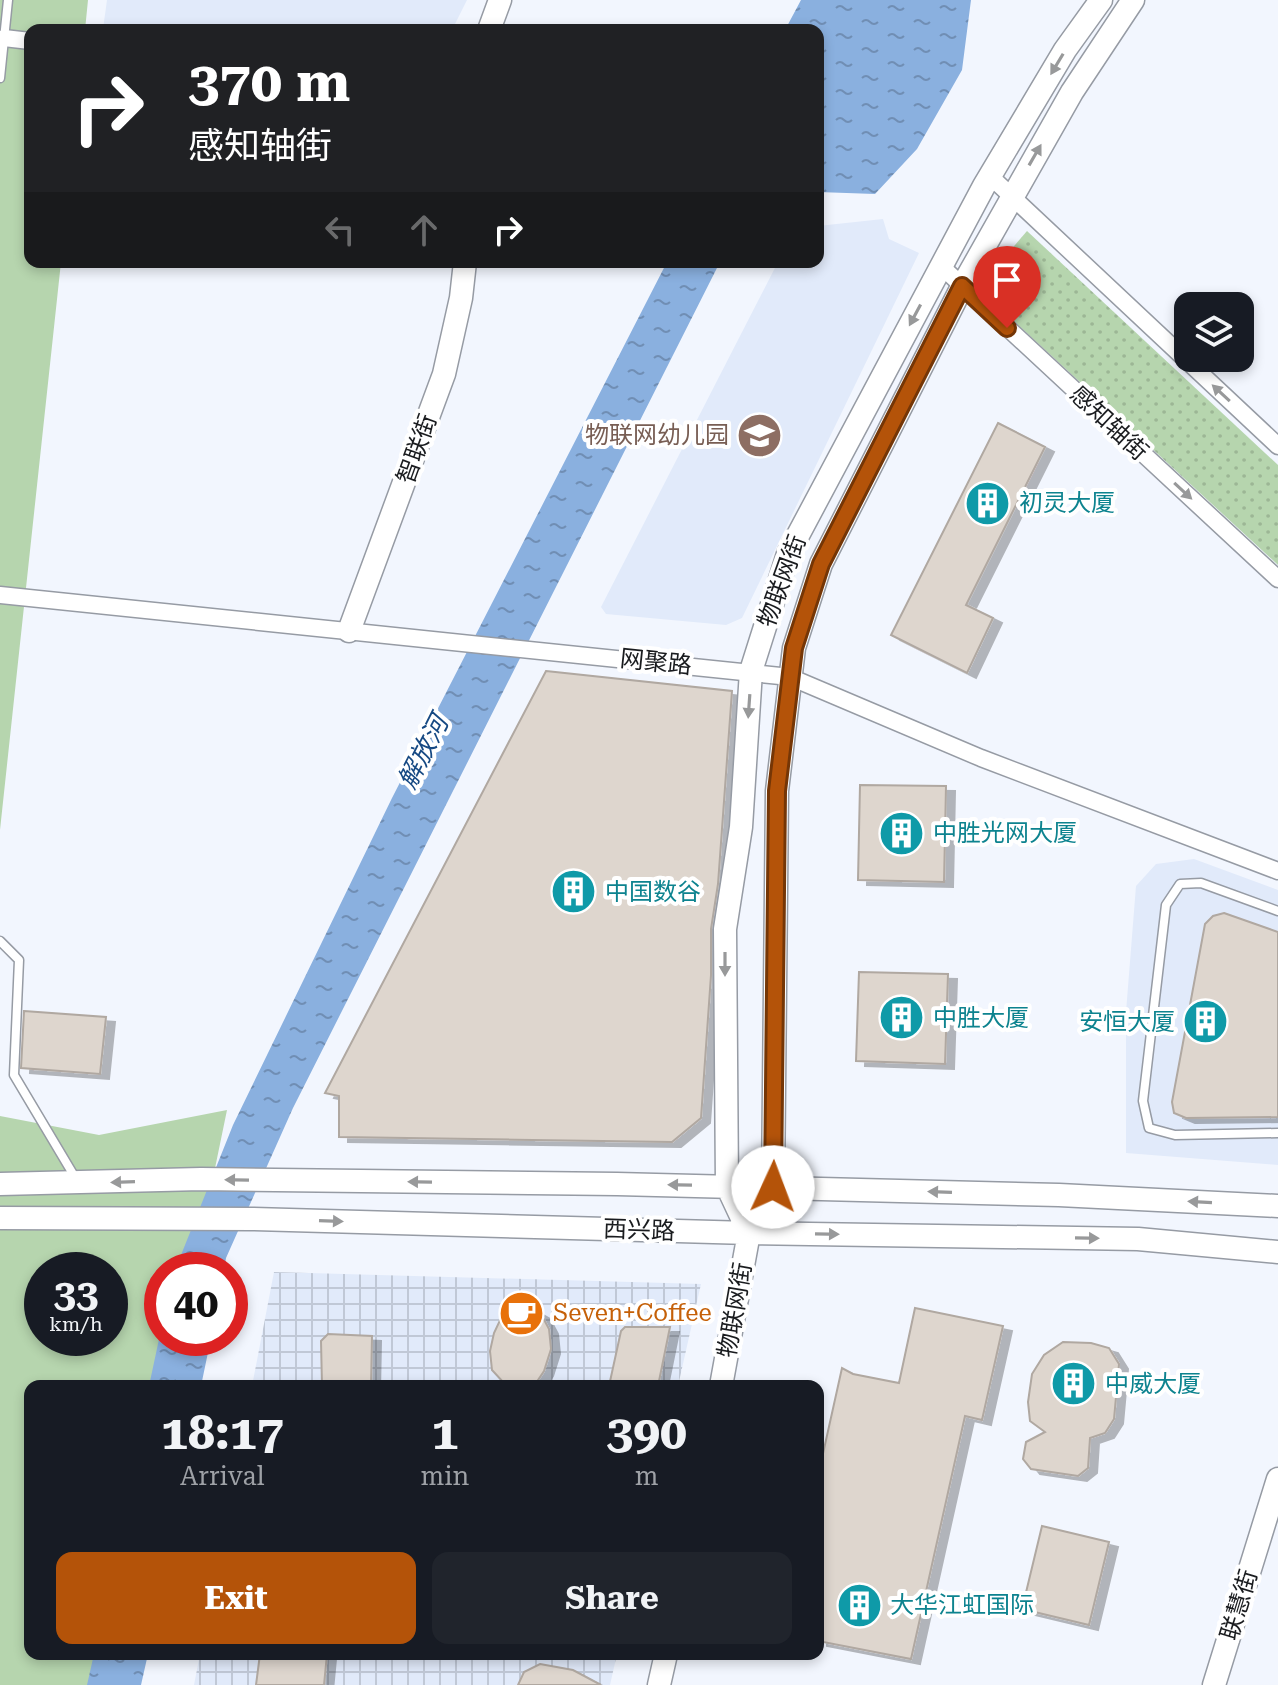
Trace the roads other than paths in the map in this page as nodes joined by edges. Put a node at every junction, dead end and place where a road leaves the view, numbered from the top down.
1 (8, 0) edge
2 (500, 0) edge
3 (1101, 0) edge
4 (1133, 0) edge
5 (491, 24) edge
6 (4, 38) junction
7 (24, 40) edge
8 (0, 78) edge
9 (990, 176) junction
10 (1011, 196) junction
11 (941, 266) junction
12 (464, 268) edge
13 (962, 286) junction
14 (1278, 446) edge
15 (1278, 579) edge
16 (0, 595) edge
17 (349, 631) junction
18 (751, 671) junction
19 (790, 677) junction
20 (1278, 871) edge
21 (1278, 911) edge
22 (0, 941) edge
23 (1278, 1133) edge
24 (78, 1183) junction
25 (0, 1184) edge
26 (727, 1186) junction
27 (773, 1187) junction
28 (1278, 1206) edge
29 (0, 1218) edge
30 (749, 1233) junction
31 (1278, 1252) edge
32 (722, 1380) edge
33 (1278, 1479) edge
34 (665, 1660) edge
35 (659, 1685) edge
36 (1214, 1685) edge

1 - 6 lane
2 - 5 street
3 -> 9 street, 物联网街
10 -> 4 street, 物联网街
6 - 7 street
6 - 8 lane
9 - 10 street
9 - 11 street, 物联网街
10 - 13 street, 物联网街
14 -> 10 street
11 - 13 street, 感知轴街
11 -> 18 street, 物联网街
12 - 17 street, 智联街
13 -> 15 street, 感知轴街
13 - 19 street, 物联网街
16 - 17 street, 网聚路
17 - 18 street, 网聚路
18 - 19 street, 网聚路
18 -> 26 street, 物联网街
19 - 20 street, 网聚路
19 - 27 street, 物联网街
21 - 23 lane
22 - 24 lane
24 - 25 street, 西兴路
26 -> 24 street, 西兴路
26 - 27 street, 西兴路
26 - 30 street, 物联网街
28 -> 27 street, 西兴路
27 - 30 street, 物联网街
29 -> 30 street, 西兴路
30 -> 31 street, 西兴路
30 - 32 street, 物联网街
33 - 36 street, 联慧街
34 - 35 street

